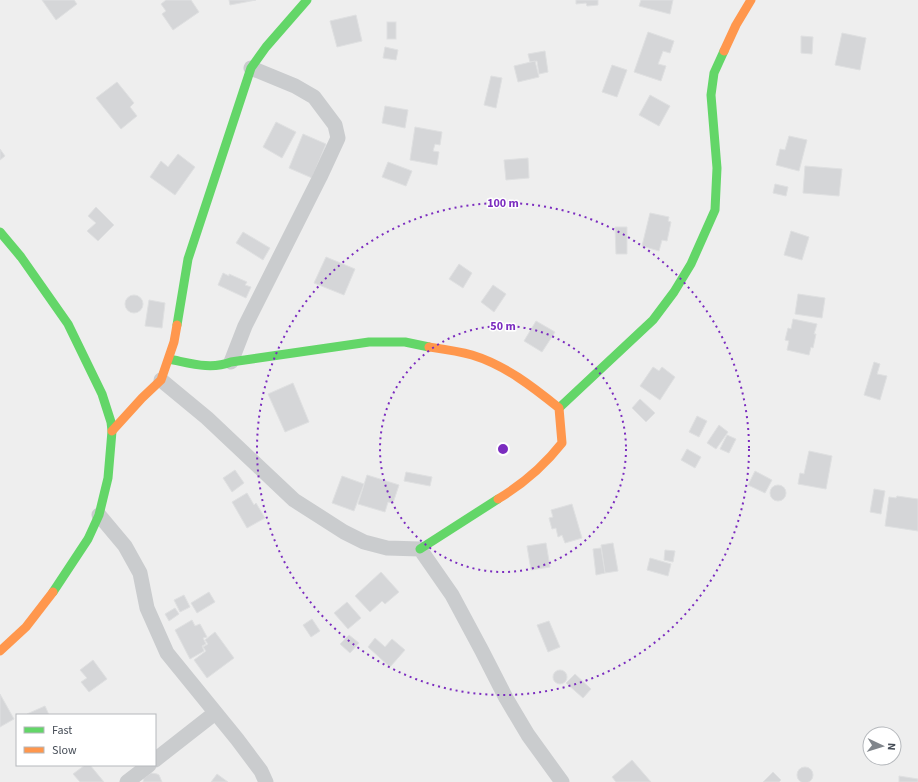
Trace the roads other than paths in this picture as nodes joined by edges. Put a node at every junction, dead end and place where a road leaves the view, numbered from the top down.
1 (307, 0) edge
2 (751, 0) edge
3 (251, 68) junction
4 (0, 232) edge
5 (169, 359) junction
6 (231, 362) junction
7 (161, 380) junction
8 (559, 408) junction
9 (112, 431) junction
10 (99, 515) junction
11 (420, 549) junction
12 (0, 651) edge
13 (215, 713) junction
14 (156, 759) edge
15 (148, 766) edge
16 (127, 782) edge
17 (266, 782) edge
18 (562, 782) edge

1 - 3 street
2 - 8 street
3 - 5 street
3 - 6 street
4 - 9 street
5 - 6 street
5 - 7 street
6 - 8 street
7 - 9 street
7 - 11 street
8 - 11 street
9 - 10 street
10 - 12 street
10 - 13 street
11 - 18 street
13 - 14 street
13 - 17 street
15 - 16 street

